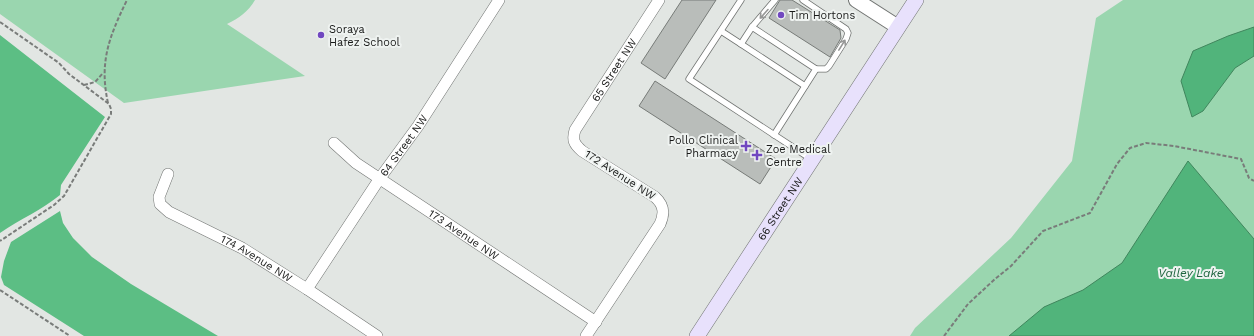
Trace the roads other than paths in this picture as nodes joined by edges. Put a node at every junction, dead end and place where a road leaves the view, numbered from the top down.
1 (499, 0) edge
2 (659, 0) edge
3 (741, 0) edge
4 (776, 0) edge
5 (803, 0) edge
6 (856, 0) edge
7 (916, 0) edge
8 (752, 27) junction
9 (898, 27) junction
10 (720, 31) junction
11 (740, 44) junction
12 (816, 69) junction
13 (805, 86) junction
14 (774, 135) junction
15 (574, 142) joint
16 (334, 143) dead end
17 (812, 160) junction
18 (168, 174) dead end
19 (380, 178) junction
20 (307, 289) junction
21 (596, 322) junction
22 (377, 336) edge
23 (586, 336) edge
24 (696, 336) edge

1 - 19 street, 64 Street NW
2 - 15 street, 65 Street NW
3 - 10 lane
4 -> 8 lane
12 -> 5 lane
6 - 9 street
7 - 9 main road, 66 Street NW
8 - 11 lane
8 - 12 lane
9 - 17 main road, 66 Street NW
10 - 11 lane
10 - 14 lane
11 - 13 lane
12 - 13 lane
13 - 14 lane
14 - 17 lane
15 - 21 street, 172 Avenue NW
16 - 19 street, 173 Avenue NW
17 - 24 main road, 66 Street NW
18 - 20 street, 174 Avenue NW
19 - 20 street, 64 Street NW
19 - 21 street, 173 Avenue NW
20 - 22 street, 174 Avenue NW
21 - 23 street

